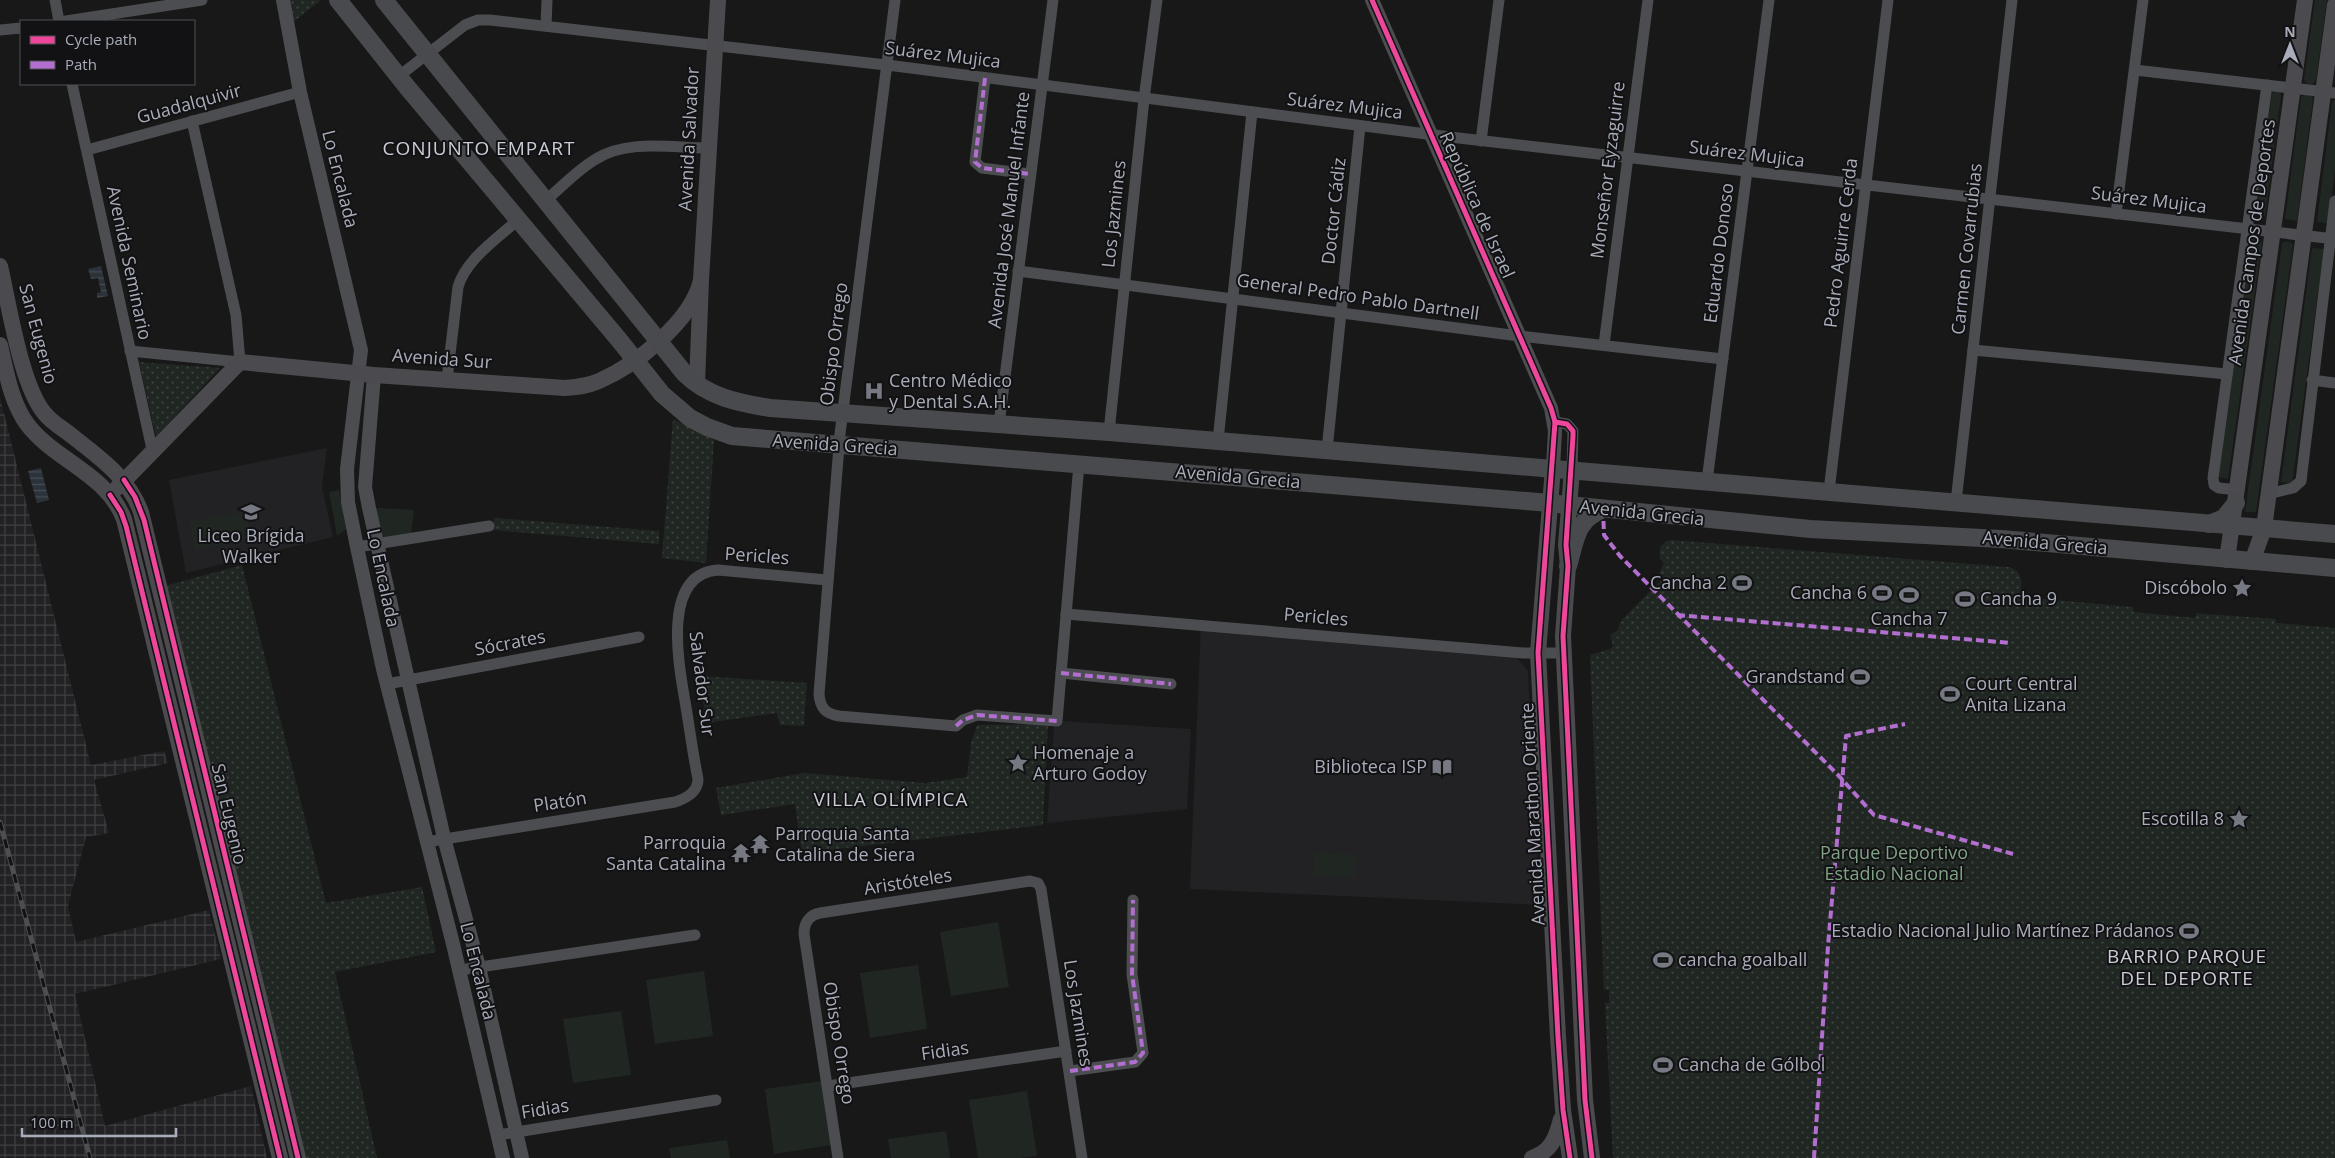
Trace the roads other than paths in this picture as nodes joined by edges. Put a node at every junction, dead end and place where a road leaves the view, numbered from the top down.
1 (54, 0) edge
2 (202, 0) edge
3 (283, 0) edge
4 (338, 0) edge
5 (384, 0) edge
6 (547, 0) edge
7 (718, 0) edge
8 (895, 0) edge
9 (1053, 0) edge
10 (1157, 0) edge
11 (1372, 0) edge
12 (1499, 0) edge
13 (1648, 0) edge
14 (1769, 0) edge
15 (1888, 0) edge
16 (2012, 0) edge
17 (2143, 0) edge
18 (2306, 0) edge
19 (2335, 5) edge
20 (59, 20) edge
21 (72, 20) edge
22 (546, 26) junction
23 (20, 28) edge
24 (0, 30) edge
25 (715, 45) junction
26 (427, 54) junction
27 (886, 65) junction
28 (2134, 70) junction
29 (399, 76) junction
30 (985, 78) junction
31 (72, 85) edge
32 (1042, 85) junction
33 (2266, 85) junction
34 (2293, 88) junction
35 (300, 92) junction
36 (2330, 92) edge
37 (1144, 98) junction
38 (1252, 112) junction
39 (192, 121) junction
40 (1360, 126) junction
41 (1431, 135) junction
42 (1481, 141) junction
43 (708, 148) junction
44 (87, 150) junction
45 (1628, 158) junction
46 (1747, 171) junction
47 (1030, 174) junction
48 (1866, 185) junction
49 (1990, 199) junction
50 (546, 200) junction
51 (2335, 201) edge
52 (2116, 214) junction
53 (519, 219) junction
54 (2248, 229) junction
55 (2273, 232) junction
56 (2304, 236) junction
57 (2332, 239) edge
58 (0, 266) edge
59 (1018, 271) junction
60 (700, 280) junction
61 (1124, 284) junction
62 (1233, 298) junction
63 (1341, 311) junction
64 (6, 314) edge
65 (1519, 336) junction
66 (659, 340) junction
67 (0, 345) edge
68 (1604, 345) junction
69 (1973, 350) junction
70 (130, 351) junction
71 (635, 359) junction
72 (1723, 359) junction
73 (240, 362) junction
74 (358, 374) junction
75 (2227, 374) junction
76 (374, 375) junction
77 (447, 379) junction
78 (2312, 380) junction
79 (2335, 383) edge
80 (697, 384) junction
81 (843, 413) junction
82 (1555, 422) junction
83 (999, 424) junction
84 (1109, 432) junction
85 (1218, 441) junction
86 (840, 445) junction
87 (152, 449) junction
88 (1327, 450) junction
89 (1079, 464) junction
90 (1553, 468) junction
91 (1572, 470) junction
92 (124, 480) junction
93 (1707, 481) junction
94 (1829, 491) junction
95 (2268, 494) junction
96 (110, 495) junction
97 (2237, 497) junction
98 (1956, 502) junction
99 (1550, 503) junction
100 (1569, 505) junction
101 (1603, 509) junction
102 (2209, 524) junction
103 (489, 526) dead end
104 (2232, 526) junction
105 (2264, 528) junction
106 (2335, 534) edge
107 (377, 544) junction
108 (357, 547) junction
109 (133, 552) junction
110 (152, 556) junction
111 (2227, 560) junction
112 (2252, 562) junction
113 (1568, 566) junction
114 (2335, 568) edge
115 (827, 580) junction
116 (689, 585) joint
117 (1066, 614) junction
118 (1539, 618) junction
119 (1564, 619) junction
120 (639, 637) dead end
121 (1563, 652) junction
122 (1538, 653) junction
123 (1061, 672) junction
124 (409, 680) junction
125 (387, 684) junction
126 (1171, 684) dead end
127 (696, 789) joint
128 (444, 838) junction
129 (426, 842) junction
130 (1030, 881) joint
131 (235, 899) junction
132 (1132, 900) dead end
133 (218, 904) junction
134 (243, 929) junction
135 (225, 934) junction
136 (804, 934) joint
137 (695, 935) dead end
138 (479, 967) junction
139 (460, 970) junction
140 (1582, 1035) junction
141 (1558, 1036) junction
142 (1066, 1051) junction
143 (1070, 1071) junction
144 (828, 1086) junction
145 (716, 1100) dead end
146 (1563, 1110) junction
147 (516, 1132) junction
148 (498, 1135) junction
149 (1592, 1154) edge
150 (1570, 1156) edge
151 (280, 1158) edge
152 (298, 1158) edge
153 (503, 1158) edge
154 (522, 1158) edge
155 (838, 1158) edge
156 (1082, 1158) edge
157 (1533, 1158) edge

1 - 20 street
2 - 21 street
3 - 35 street, Lo Encalada
4 - 29 main road, Avenida Grecia
5 - 26 main road, Avenida Grecia
6 - 22 street
7 - 25 main road, Avenida Salvador
8 - 27 street, Obispo Orrego
9 - 32 street, Avenida José Manuel Infante
10 - 37 street, Los Jazmines
11 - 41 street, República de Israel
12 - 42 street
13 - 45 street, Monseñor Eyzaguirre
14 - 46 street, Eduardo Donoso
15 - 48 street, Pedro Aguirre Cerda
16 - 49 street, Carmen Covarrubias
17 - 28 street
18 - 34 main road, Avenida Campos de Deportes
19 - 36 main road
22 - 25 street, Suárez Mujica
22 - 26 street, Suárez Mujica
23 - 24 street
25 - 27 street, Suárez Mujica
25 - 43 main road, Avenida Salvador
26 - 29 street, Suárez Mujica
26 - 50 main road, Avenida Grecia
27 - 30 street, Suárez Mujica
27 - 81 street, Obispo Orrego
28 - 33 street
28 - 52 street
29 - 53 main road, Avenida Grecia
30 - 32 street, Suárez Mujica
30 - 47 street
31 - 44 street, Avenida Seminario
32 - 37 street, Suárez Mujica
32 - 47 street, Avenida José Manuel Infante
33 - 34 street
33 - 54 street, Avenida Campos de Deportes
34 - 36 street
34 - 55 main road, Avenida Campos de Deportes
35 - 39 street, Guadalquivir
35 - 74 street, Lo Encalada
36 - 56 main road
37 - 38 street, Suárez Mujica
37 - 61 street, Los Jazmines
38 - 40 street, Suárez Mujica
38 - 62 street
39 - 44 street, Guadalquivir
39 - 73 street
40 - 41 street, Suárez Mujica
40 - 63 street, Doctor Cádiz
41 - 42 street, Suárez Mujica
41 - 65 street, República de Israel
42 - 45 street, Suárez Mujica
43 - 50 street
43 - 60 main road, Avenida Salvador
44 - 70 street, Avenida Seminario
45 - 46 street, Suárez Mujica
45 - 68 street, Monseñor Eyzaguirre
46 - 48 street, Suárez Mujica
46 - 72 street, Eduardo Donoso
47 - 59 street, Avenida José Manuel Infante
48 - 49 street, Suárez Mujica
48 - 94 street, Pedro Aguirre Cerda
49 - 52 street, Suárez Mujica
49 - 69 street, Carmen Covarrubias
50 - 66 main road, Avenida Grecia
51 - 57 street
52 - 54 street, Suárez Mujica
53 - 71 main road, Avenida Grecia
53 - 77 street
54 - 55 street, Suárez Mujica
54 - 75 street, Avenida Campos de Deportes
55 - 56 street, Suárez Mujica
55 - 97 main road, Avenida Campos de Deportes
56 - 57 street, Suárez Mujica
56 - 95 main road
57 - 78 street
58 - 64 main road, San Eugenio
59 - 61 street, General Pedro Pablo Dartnell
59 - 83 street, Avenida José Manuel Infante
60 - 66 main road, Avenida Salvador
60 - 80 main road, Avenida Salvador
61 - 62 street, General Pedro Pablo Dartnell
61 - 84 street, Los Jazmines
62 - 63 street, General Pedro Pablo Dartnell
62 - 85 street
63 - 65 street, General Pedro Pablo Dartnell
63 - 88 street, Doctor Cádiz
64 - 92 main road, San Eugenio
65 - 68 street, General Pedro Pablo Dartnell
65 - 82 street, República de Israel
66 - 71 main road, Avenida Salvador
66 - 80 main road, Avenida Grecia
67 - 96 main road, San Eugenio
68 - 72 street, General Pedro Pablo Dartnell
69 - 75 street
69 - 98 street, Carmen Covarrubias
70 - 73 street, Avenida Sur
70 - 87 street, Avenida Seminario
71 - 77 main road, Avenida Sur
71 - 86 main road, Avenida Grecia
72 - 93 street, Eduardo Donoso
73 - 74 main road, Avenida Sur
73 - 87 main road
74 - 76 main road, Avenida Sur
74 - 108 street, Lo Encalada
75 - 97 street, Avenida Campos de Deportes
76 - 77 main road, Avenida Sur
76 - 107 street, Lo Encalada
78 - 79 street
78 - 95 street
80 - 81 main road, Avenida Grecia
81 - 83 main road, Avenida Grecia
81 - 86 street, Obispo Orrego
82 - 90 street, República de Israel
82 - 91 street
83 - 84 main road, Avenida Grecia
84 - 85 main road, Avenida Grecia
85 - 88 main road, Avenida Grecia
86 - 89 main road, Avenida Grecia
86 - 115 street, Obispo Orrego
87 - 92 main road
88 - 90 main road, Avenida Grecia
89 - 99 main road, Avenida Grecia
89 - 117 street
90 - 91 main road, Avenida Grecia
90 - 99 main road, Avenida Marathon Oriente
91 - 93 main road, Avenida Grecia
91 - 100 main road, Avenida Marathon Oriente
92 - 96 main road
92 - 110 main road, San Eugenio
93 - 94 main road, Avenida Grecia
94 - 98 main road, Avenida Grecia
95 - 105 main road
96 - 109 main road, San Eugenio
97 - 102 main road
97 - 104 main road, Avenida Campos de Deportes
98 - 102 main road, Avenida Grecia
99 - 100 main road, Avenida Grecia
99 - 118 main road, Avenida Marathon Oriente
100 - 101 main road, Avenida Grecia
100 - 113 main road, Avenida Marathon Oriente
101 - 111 main road, Avenida Grecia
101 - 113 main road
102 - 104 main road, Avenida Grecia
103 - 107 street
104 - 105 main road, Avenida Grecia
104 - 111 main road, Avenida Campos de Deportes
105 - 106 main road, Avenida Grecia
105 - 112 main road
107 - 108 street
107 - 124 street, Lo Encalada
108 - 125 street, Lo Encalada
109 - 110 main road
109 - 133 main road, San Eugenio
110 - 131 main road, San Eugenio
111 - 112 main road, Avenida Grecia
112 - 114 main road, Avenida Grecia
113 - 119 main road, Avenida Marathon Oriente
115 - 116 street, Pericles
115 - 123 street, Obispo Orrego
116 - 127 street, Salvador Sur
117 - 122 street, Pericles
117 - 123 street
118 - 119 main road
118 - 122 main road, Avenida Marathon Oriente
119 - 121 main road, Avenida Marathon Oriente
120 - 124 street, Sócrates
121 - 122 street, Pericles
121 - 140 main road, Avenida Marathon Oriente
122 - 141 main road, Avenida Marathon Oriente
123 - 126 street
124 - 125 street, Sócrates
124 - 128 street, Lo Encalada
125 - 129 street, Lo Encalada
127 - 128 street, Platón
128 - 129 street, Platón
128 - 138 street, Lo Encalada
129 - 139 street, Lo Encalada
130 - 136 street, Aristóteles
130 - 142 street, Los Jazmines
131 - 133 main road
131 - 134 main road, San Eugenio
132 - 143 street
133 - 135 main road, San Eugenio
134 - 135 main road
134 - 152 main road, San Eugenio
135 - 151 main road, San Eugenio
136 - 144 street, Obispo Orrego
137 - 138 street
138 - 139 street
138 - 147 street, Lo Encalada
139 - 148 street, Lo Encalada
140 - 141 main road
140 - 149 main road, Avenida Marathon Oriente
141 - 146 main road, Avenida Marathon Oriente
142 - 143 street, Los Jazmines
142 - 144 street, Fidias
143 - 156 street, Los Jazmines
144 - 155 street, Obispo Orrego
145 - 147 street, Fidias
146 - 150 main road, Avenida Marathon Oriente
146 - 157 main road
147 - 148 street, Fidias
147 - 154 street, Lo Encalada
148 - 153 street, Lo Encalada
149 - 150 main road
150 - 157 main road

